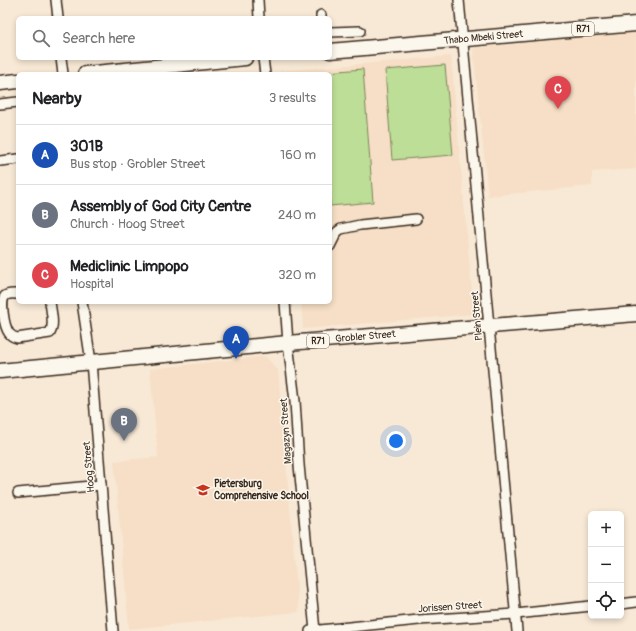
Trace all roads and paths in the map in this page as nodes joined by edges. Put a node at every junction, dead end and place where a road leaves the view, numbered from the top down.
1 (56, 0) edge
2 (258, 0) edge
3 (459, 0) edge
4 (58, 16) edge
5 (259, 16) edge
6 (636, 24) edge
7 (360, 31) dead end
8 (332, 32) edge
9 (462, 40) junction
10 (332, 51) edge
11 (61, 60) edge
12 (229, 60) edge
13 (263, 60) edge
14 (144, 71) edge
15 (62, 72) edge
16 (124, 72) edge
17 (265, 72) edge
18 (16, 81) edge
19 (0, 83) edge
20 (16, 102) edge
21 (0, 104) edge
22 (16, 159) edge
23 (0, 161) edge
24 (416, 219) dead end
25 (332, 242) edge
26 (16, 294) edge
27 (50, 304) edge
28 (82, 304) edge
29 (285, 304) edge
30 (636, 314) edge
31 (489, 327) junction
32 (288, 344) junction
33 (91, 362) junction
34 (0, 371) edge
35 (101, 485) junction
36 (18, 493) dead end
37 (636, 602) edge
38 (624, 604) edge
39 (588, 606) edge
40 (516, 614) junction
41 (113, 631) edge
42 (310, 631) edge
43 (315, 631) edge
44 (517, 631) edge

1 - 4 street
2 - 5 street
3 - 9 street, Plein Street
6 - 9 main road, Thabo Mbeki Street / R71
7 - 8 street
9 - 10 main road, Thabo Mbeki Street / R71
9 - 31 street, Plein Street
11 - 15 street
12 - 14 main road
13 - 17 street
14 - 16 main road
18 - 19 main road
20 - 21 street
22 - 23 street
24 - 25 street
26 - 27 street
28 - 33 street, Hoog Street
29 - 32 street, Magazyn Street
30 - 31 main road, Grobler Street / R71
31 - 32 main road, Grobler Street / R71
31 - 40 street, Plein Street
32 - 33 main road, Grobler Street / R71
32 - 43 street, Magazyn Street
33 - 34 main road, Grobler Street / R71
33 - 35 street, Hoog Street
35 - 36 street
35 - 41 street, Hoog Street
37 - 38 street
39 - 40 street, Jorissen Street
40 - 43 street, Jorissen Street
40 - 44 street, Plein Street
42 - 43 street, Jorissen Street

